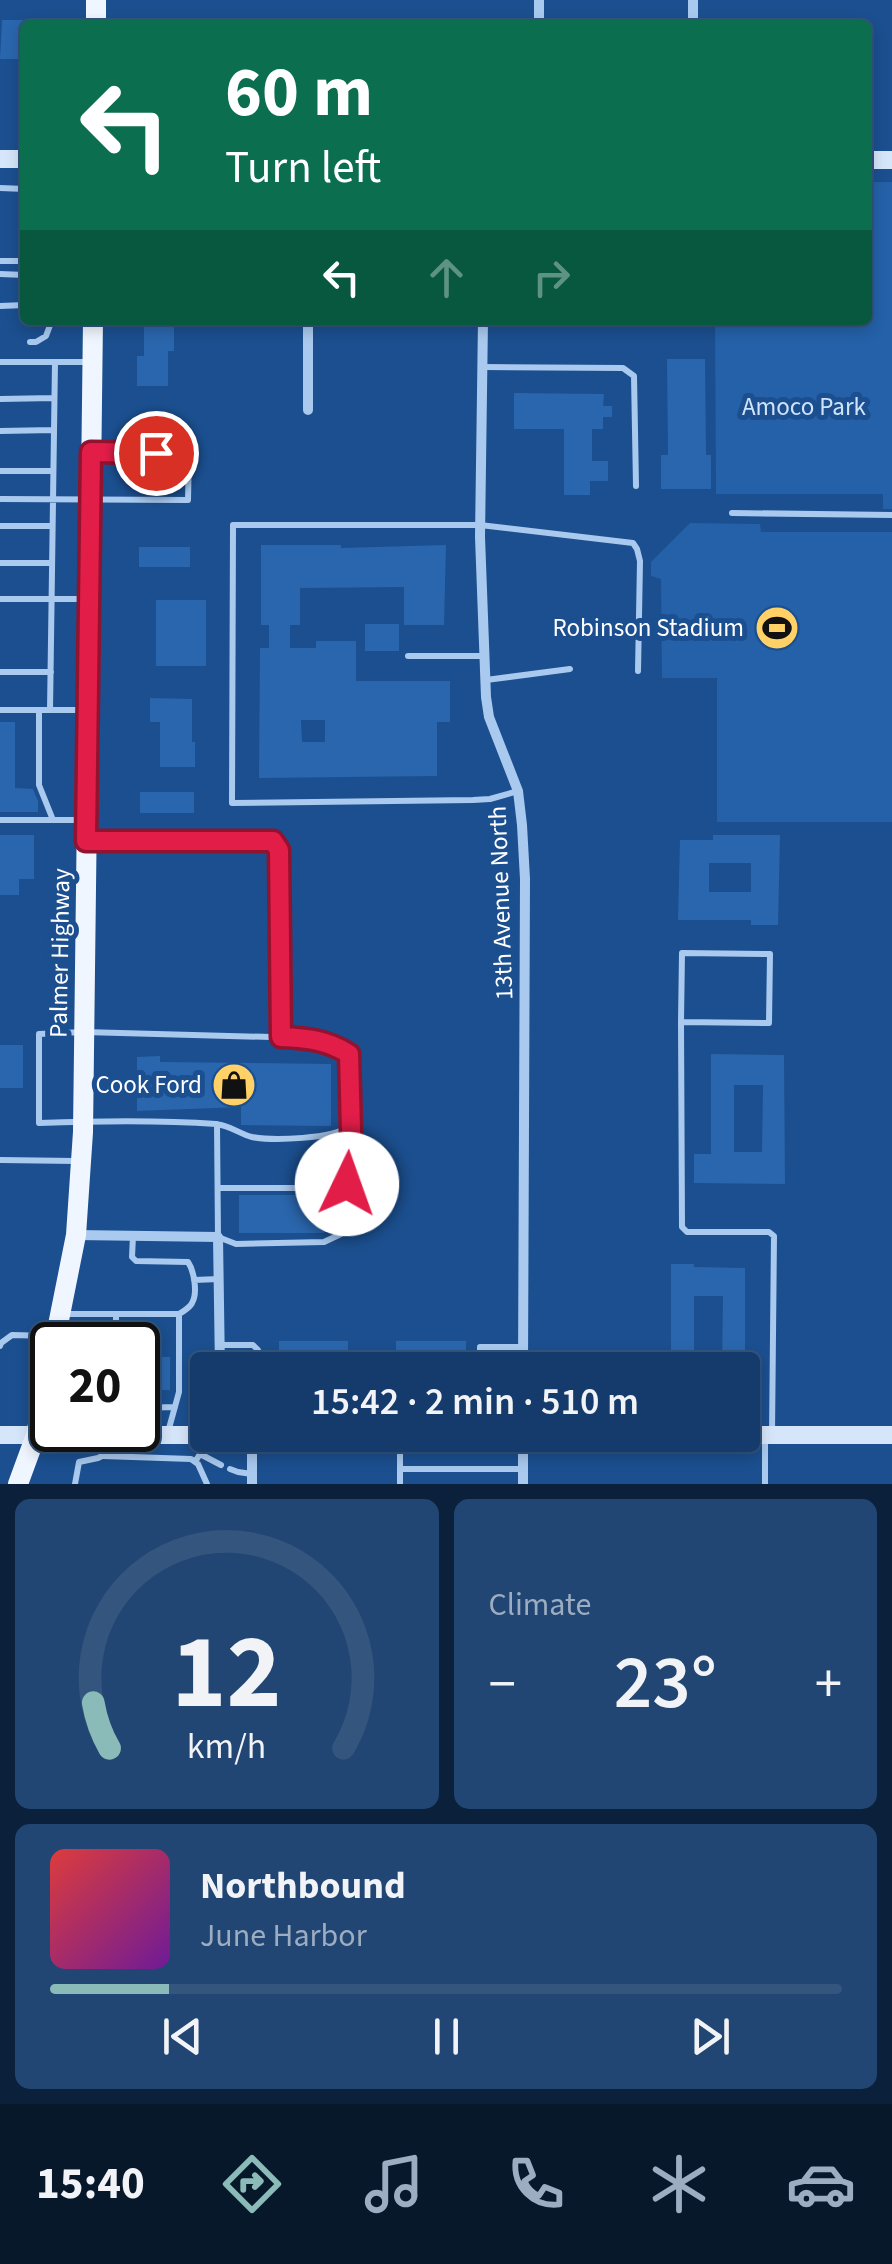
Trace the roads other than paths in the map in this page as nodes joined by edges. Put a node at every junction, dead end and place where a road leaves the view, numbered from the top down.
1 (50, 325) edge
2 (92, 325) edge
3 (308, 325) edge
4 (484, 325) edge
5 (30, 342) dead end
6 (0, 362) edge
7 (54, 362) junction
8 (92, 362) junction
9 (483, 367) junction
10 (0, 398) edge
11 (54, 398) junction
12 (308, 410) dead end
13 (54, 430) junction
14 (0, 431) edge
15 (91, 452) junction
16 (0, 471) edge
17 (53, 471) junction
18 (636, 486) dead end
19 (53, 498) junction
20 (90, 498) junction
21 (0, 499) edge
22 (732, 512) dead end
23 (892, 514) edge
24 (480, 525) junction
25 (0, 526) edge
26 (52, 526) junction
27 (0, 563) edge
28 (52, 563) junction
29 (0, 599) edge
30 (52, 599) junction
31 (89, 599) junction
32 (408, 656) dead end
33 (484, 656) junction
34 (570, 669) dead end
35 (638, 671) dead end
36 (0, 672) edge
37 (50, 672) junction
38 (485, 680) junction
39 (0, 710) edge
40 (39, 710) junction
41 (50, 710) junction
42 (88, 710) junction
43 (518, 790) junction
44 (0, 820) edge
45 (53, 820) junction
46 (87, 831) junction
47 (681, 1022) junction
48 (84, 1032) junction
49 (281, 1037) junction
50 (83, 1121) junction
51 (217, 1124) junction
52 (349, 1126) junction
53 (0, 1160) edge
54 (81, 1161) junction
55 (218, 1188) junction
56 (346, 1188) junction
57 (76, 1235) junction
58 (133, 1236) junction
59 (218, 1238) junction
60 (218, 1279) junction
61 (194, 1280) junction
62 (60, 1314) junction
63 (116, 1314) junction
64 (180, 1314) junction
65 (59, 1322) edge
66 (116, 1322) edge
67 (30, 1344) edge
68 (0, 1346) edge
69 (220, 1346) junction
70 (523, 1347) junction
71 (220, 1352) edge
72 (258, 1352) edge
73 (480, 1352) edge
74 (523, 1352) edge
75 (160, 1407) edge
76 (176, 1407) junction
77 (160, 1433) edge
78 (0, 1434) edge
79 (30, 1434) edge
80 (170, 1434) junction
81 (190, 1434) edge
82 (760, 1434) edge
83 (769, 1434) junction
84 (892, 1434) edge
85 (30, 1451) edge
86 (110, 1452) edge
87 (252, 1452) edge
88 (400, 1452) edge
89 (523, 1452) edge
90 (200, 1454) joint
91 (103, 1456) junction
92 (175, 1458) junction
93 (195, 1462) junction
94 (220, 1465) dead end
95 (230, 1469) dead end
96 (400, 1469) junction
97 (523, 1469) junction
98 (252, 1479) edge
99 (18, 1484) edge
100 (74, 1484) edge
101 (207, 1484) edge
102 (400, 1484) edge
103 (523, 1484) edge
104 (765, 1484) edge

1 - 5 lane
2 - 8 main road, Palmer Highway
3 - 12 street
4 - 9 street, 13th Avenue North
6 - 7 lane
7 - 8 lane
7 - 11 lane
8 - 15 main road, Palmer Highway
9 - 18 lane
9 - 24 street, 13th Avenue North
10 - 11 lane
11 - 13 lane
13 - 14 lane
13 - 17 lane
15 - 20 main road, Palmer Highway
15 - 20 lane
16 - 17 lane
17 - 19 lane
19 - 20 lane
19 - 21 lane
19 - 26 lane
20 - 31 main road, Palmer Highway
22 - 23 lane
24 - 33 street, 13th Avenue North
24 - 35 lane
24 - 43 lane
25 - 26 lane
26 - 28 lane
27 - 28 lane
28 - 30 lane
29 - 30 lane
30 - 31 lane
30 - 37 lane
31 - 42 main road, Palmer Highway
32 - 33 lane
33 - 38 street, 13th Avenue North
34 - 38 lane
36 - 37 lane
37 - 41 lane
38 - 43 street, 13th Avenue North
39 - 40 lane
40 - 41 lane
40 - 45 lane
41 - 42 lane
42 - 46 main road, Palmer Highway
43 - 70 street, 13th Avenue North
44 - 45 lane
45 - 46 lane
46 - 48 main road, Palmer Highway
46 - 49 lane
47 - 47 lane
47 - 83 lane
48 - 49 lane
48 - 50 main road, Palmer Highway
48 - 50 lane
49 - 52 lane
50 - 51 lane
50 - 54 main road, Palmer Highway
51 - 52 lane
51 - 55 lane
52 - 56 lane
53 - 54 lane
54 - 57 main road, Palmer Highway
55 - 56 lane
55 - 59 lane
56 - 59 lane
57 - 58 street
57 - 62 main road, Palmer Highway
58 - 59 street
58 - 61 lane
59 - 60 street
60 - 61 lane
60 - 69 street
61 - 64 lane
62 - 63 lane
62 - 65 main road, Palmer Highway
63 - 64 lane
63 - 66 lane
64 - 76 lane
67 - 68 lane
69 - 71 street
69 - 72 lane
70 - 73 lane
70 - 74 street, 13th Avenue North
75 - 76 lane
76 - 80 lane
77 - 80 street
78 - 79 street
80 - 81 street
80 - 92 lane
82 - 83 street
83 - 84 street
83 - 104 lane
85 - 99 main road, Palmer Highway
86 - 91 lane
87 - 98 street
88 - 96 lane
89 - 97 street
90 - 93 lane
90 - 94 lane
91 - 92 lane
91 - 100 lane
92 - 93 lane
93 - 101 lane
95 - 98 lane
96 - 97 lane
96 - 102 lane
97 - 103 street

